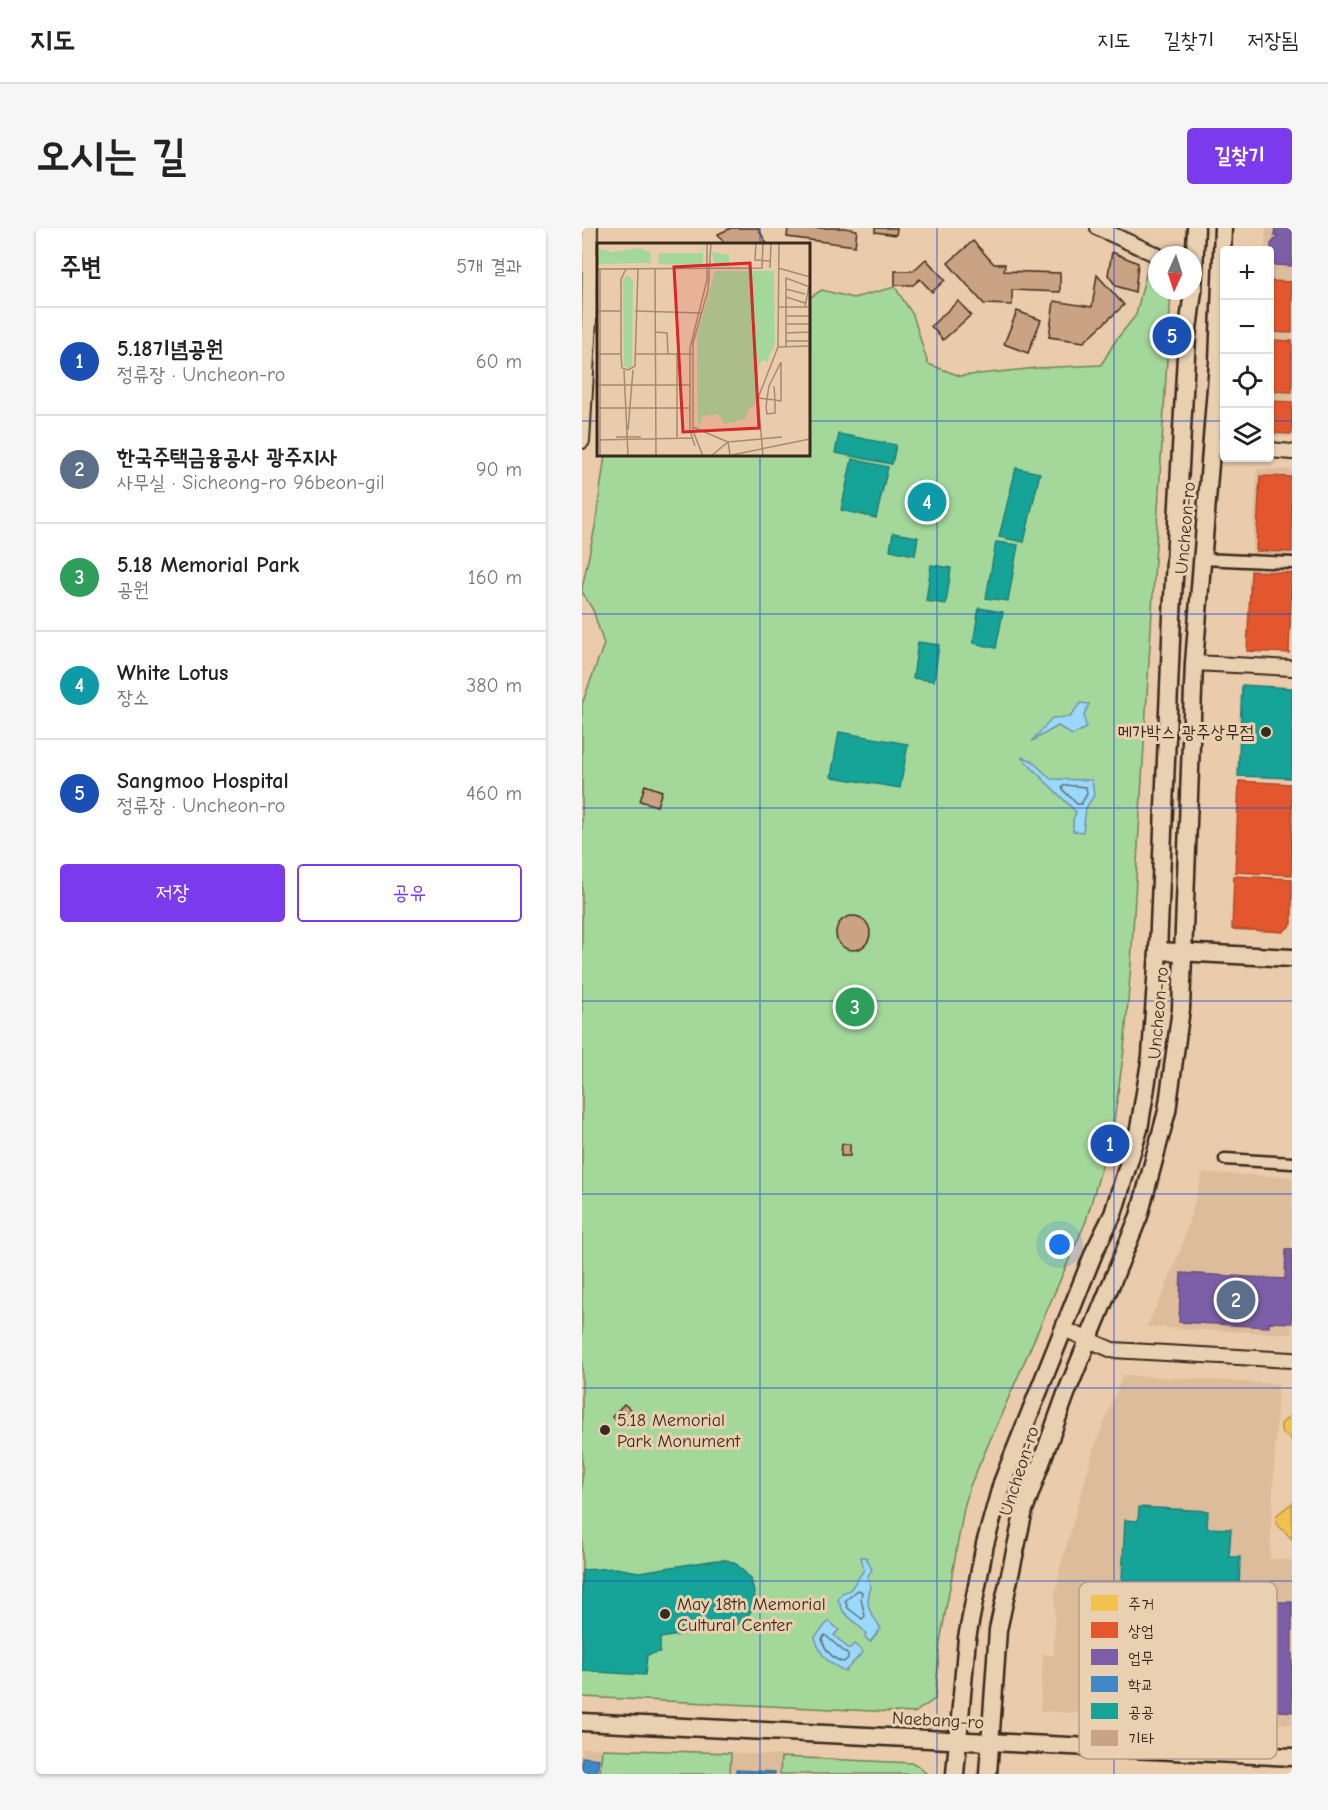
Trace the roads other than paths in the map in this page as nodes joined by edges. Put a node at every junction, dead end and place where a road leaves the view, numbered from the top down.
1 (590, 228) edge
2 (1098, 228) edge
3 (1196, 228) edge
4 (1223, 228) edge
5 (1195, 246) edge
6 (1148, 251) edge
7 (1192, 300) edge
8 (582, 441) edge
9 (1218, 448) edge
10 (1274, 450) edge
11 (1292, 452) edge
12 (1202, 558) junction
13 (1292, 563) edge
14 (1194, 663) junction
15 (1292, 668) edge
16 (1158, 951) junction
17 (1182, 953) junction
18 (1292, 958) edge
19 (1225, 1159) dead end
20 (1292, 1163) edge
21 (1064, 1329) junction
22 (1089, 1341) junction
23 (1292, 1360) edge
24 (582, 1722) edge
25 (957, 1740) junction
26 (990, 1742) junction
27 (1079, 1746) edge
28 (1277, 1756) edge
29 (1292, 1757) edge
30 (955, 1774) edge
31 (988, 1774) edge

1 - 8 street
2 - 6 street
3 - 5 street, Uncheon-ro
4 - 9 street, Uncheon-ro
7 - 16 street, Uncheon-ro
9 - 12 street, Uncheon-ro
10 - 11 street
12 - 13 street
12 - 14 street, Uncheon-ro
14 - 15 street
14 - 17 street, Uncheon-ro
16 - 17 street
16 - 21 street, Uncheon-ro
17 - 18 street
17 - 22 street, Uncheon-ro
19 - 20 street
21 - 22 street
21 - 25 street, Uncheon-ro
22 - 23 street
22 - 26 street, Uncheon-ro
24 - 25 street, Naebang-ro
25 - 26 street, Naebang-ro
25 - 30 street, Uncheon-ro
26 - 27 street, Naebang-ro
26 - 31 street, Uncheon-ro
28 - 29 street, Naebang-ro

